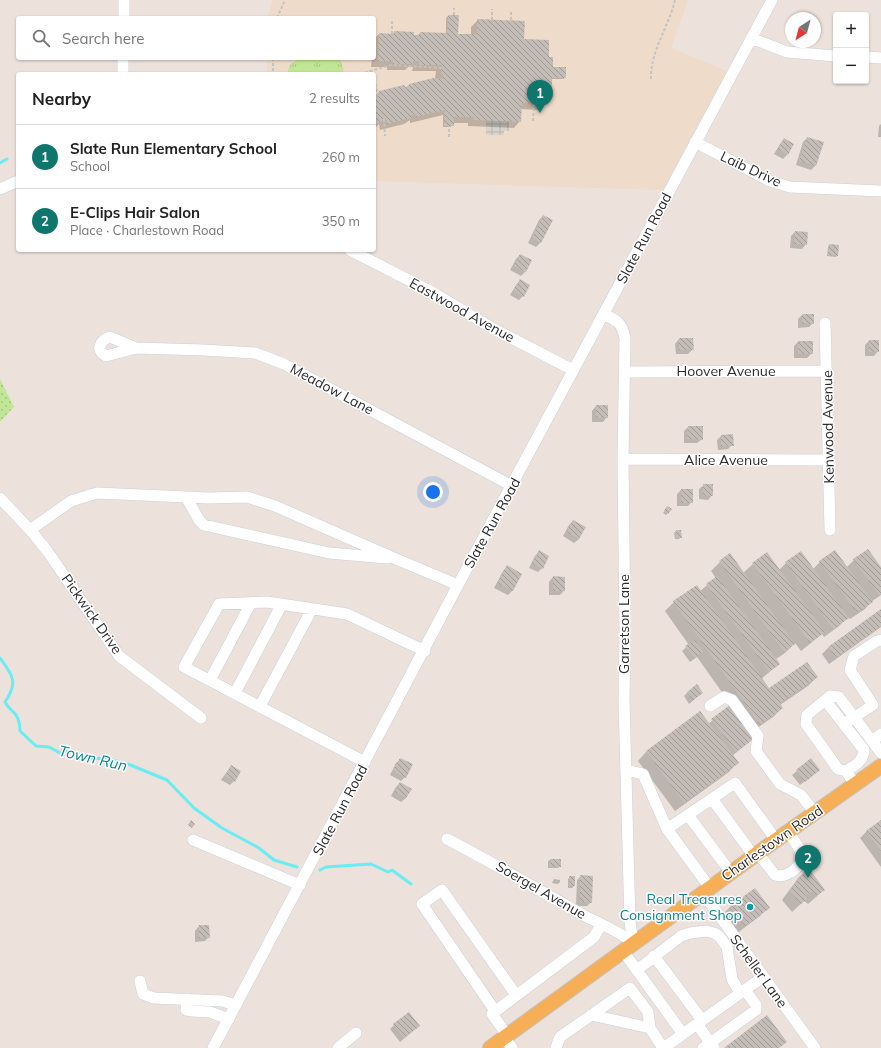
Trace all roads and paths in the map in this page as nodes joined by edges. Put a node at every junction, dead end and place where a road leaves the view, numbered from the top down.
1 (124, 0) edge
2 (285, 0) edge
3 (675, 0) edge
4 (772, 0) edge
5 (454, 8) dead end
6 (492, 9) dead end
7 (511, 10) dead end
8 (454, 15) dead end
9 (124, 16) edge
10 (278, 16) edge
11 (492, 20) dead end
12 (511, 20) dead end
13 (392, 21) dead end
14 (392, 34) dead end
15 (751, 38) junction
16 (833, 56) edge
17 (869, 58) edge
18 (881, 58) edge
19 (124, 60) edge
20 (273, 60) edge
21 (442, 68) dead end
22 (372, 71) joint
23 (123, 72) edge
24 (273, 72) edge
25 (368, 72) edge
26 (652, 79) dead end
27 (376, 88) edge
28 (378, 96) dead end
29 (534, 103) dead end
30 (384, 119) dead end
31 (533, 121) dead end
32 (449, 126) dead end
33 (385, 136) dead end
34 (449, 138) dead end
35 (696, 142) junction
36 (16, 182) edge
37 (0, 189) edge
38 (881, 191) edge
39 (354, 252) edge
40 (604, 314) junction
41 (825, 323) dead end
42 (136, 348) dead end
43 (574, 370) junction
44 (827, 371) junction
45 (625, 372) junction
46 (623, 459) junction
47 (829, 460) junction
48 (512, 486) junction
49 (186, 497) junction
50 (0, 498) edge
51 (30, 530) junction
52 (830, 530) dead end
53 (396, 559) junction
54 (458, 585) junction
55 (251, 603) junction
56 (282, 604) junction
57 (312, 609) junction
58 (881, 640) edge
59 (425, 651) junction
60 (210, 680) junction
61 (235, 693) junction
62 (825, 700) junction
63 (260, 706) junction
64 (710, 706) dead end
65 (854, 717) junction
66 (201, 718) dead end
67 (844, 724) junction
68 (881, 734) edge
69 (872, 741) junction
70 (881, 753) edge
71 (365, 762) junction
72 (881, 766) edge
73 (626, 770) junction
74 (846, 771) junction
75 (855, 784) junction
76 (712, 798) junction
77 (815, 813) junction
78 (688, 815) junction
79 (667, 829) junction
80 (782, 836) junction
81 (193, 840) dead end
82 (447, 840) dead end
83 (756, 854) junction
84 (731, 873) junction
85 (300, 885) junction
86 (706, 890) junction
87 (601, 925) junction
88 (628, 947) junction
89 (654, 956) junction
90 (640, 974) junction
91 (763, 977) junction
92 (140, 981) dead end
93 (630, 988) junction
94 (743, 992) junction
95 (516, 996) junction
96 (187, 999) junction
97 (236, 1005) junction
98 (495, 1011) junction
99 (591, 1015) junction
100 (229, 1019) junction
101 (699, 1022) junction
102 (650, 1028) junction
103 (356, 1033) dead end
104 (683, 1034) junction
105 (508, 1040) edge
106 (709, 1046) edge
107 (213, 1048) edge
108 (338, 1048) edge
109 (490, 1048) edge
110 (556, 1048) edge
111 (664, 1048) edge
112 (816, 1048) edge

1 - 9 street
2 - 10 path
3 - 26 path
4 - 15 street, Slate Run Road
5 - 8 path
6 - 11 path
7 - 12 path
13 - 14 path
15 - 16 street
15 - 35 street, Slate Run Road
17 - 18 street
19 - 23 street
20 - 24 path
21 - 22 path
22 - 25 path
27 - 28 path
29 - 31 path
30 - 33 path
32 - 34 path
35 - 38 street, Laib Drive
35 - 40 street, Slate Run Road
36 - 37 street
39 - 43 street, Eastwood Avenue
40 - 43 street, Slate Run Road
40 - 45 street, Garretson Lane
41 - 44 street, Kenwood Avenue
42 - 48 street, Meadow Lane
43 - 48 street, Slate Run Road
44 - 45 street, Hoover Avenue
44 - 47 street, Kenwood Avenue
45 - 46 street, Garretson Lane
46 - 47 street, Alice Avenue
46 - 73 street, Garretson Lane
47 - 52 street, Kenwood Avenue
48 - 54 street, Slate Run Road
49 - 51 street
49 - 53 street
49 - 53 street
50 - 51 street, Pickwick Drive
51 - 66 street, Pickwick Drive
53 - 54 street
54 - 59 street, Slate Run Road
55 - 56 street
55 - 60 street
55 - 60 street
56 - 57 street
56 - 61 street
57 - 59 street
57 - 63 street
58 - 65 street
59 - 71 street, Slate Run Road
60 - 61 street
61 - 63 street
62 - 65 street
62 - 67 street
62 - 74 street
63 - 71 street
64 - 77 street
65 - 67 street
65 - 69 street
67 - 74 street
68 - 69 street
69 - 70 street
71 - 85 street, Slate Run Road
72 - 75 main road, Charlestown Road
73 - 79 street, Scheller Lane
73 - 88 street, Garretson Lane
74 - 75 street
75 - 77 main road, Charlestown Road
76 - 78 street
76 - 80 street
76 - 83 street
77 - 80 main road, Charlestown Road
78 - 79 street
78 - 84 street
79 - 86 street, Scheller Lane
80 - 83 main road, Charlestown Road
80 - 83 street
81 - 85 street
82 - 87 street, Soergel Avenue
83 - 84 main road, Charlestown Road
84 - 86 main road, Charlestown Road
85 - 97 street, Slate Run Road
86 - 88 main road, Charlestown Road
86 - 91 street, Scheller Lane
87 - 88 street, Soergel Avenue
87 - 95 street
88 - 90 street
88 - 105 main road, Charlestown Road
89 - 90 street
89 - 94 street
89 - 101 street
90 - 93 street
90 - 104 street
91 - 94 street
91 - 112 street, Scheller Lane
92 - 96 street
93 - 99 street
93 - 102 street
94 - 101 street
94 - 106 street
95 - 98 street
95 - 98 street
96 - 97 street
96 - 100 street
97 - 100 street, Slate Run Road
98 - 105 street
99 - 102 street
99 - 110 street
100 - 107 street, Slate Run Road
101 - 104 street
101 - 106 street
102 - 111 street
103 - 108 street
104 - 111 street
105 - 109 main road, Charlestown Road

